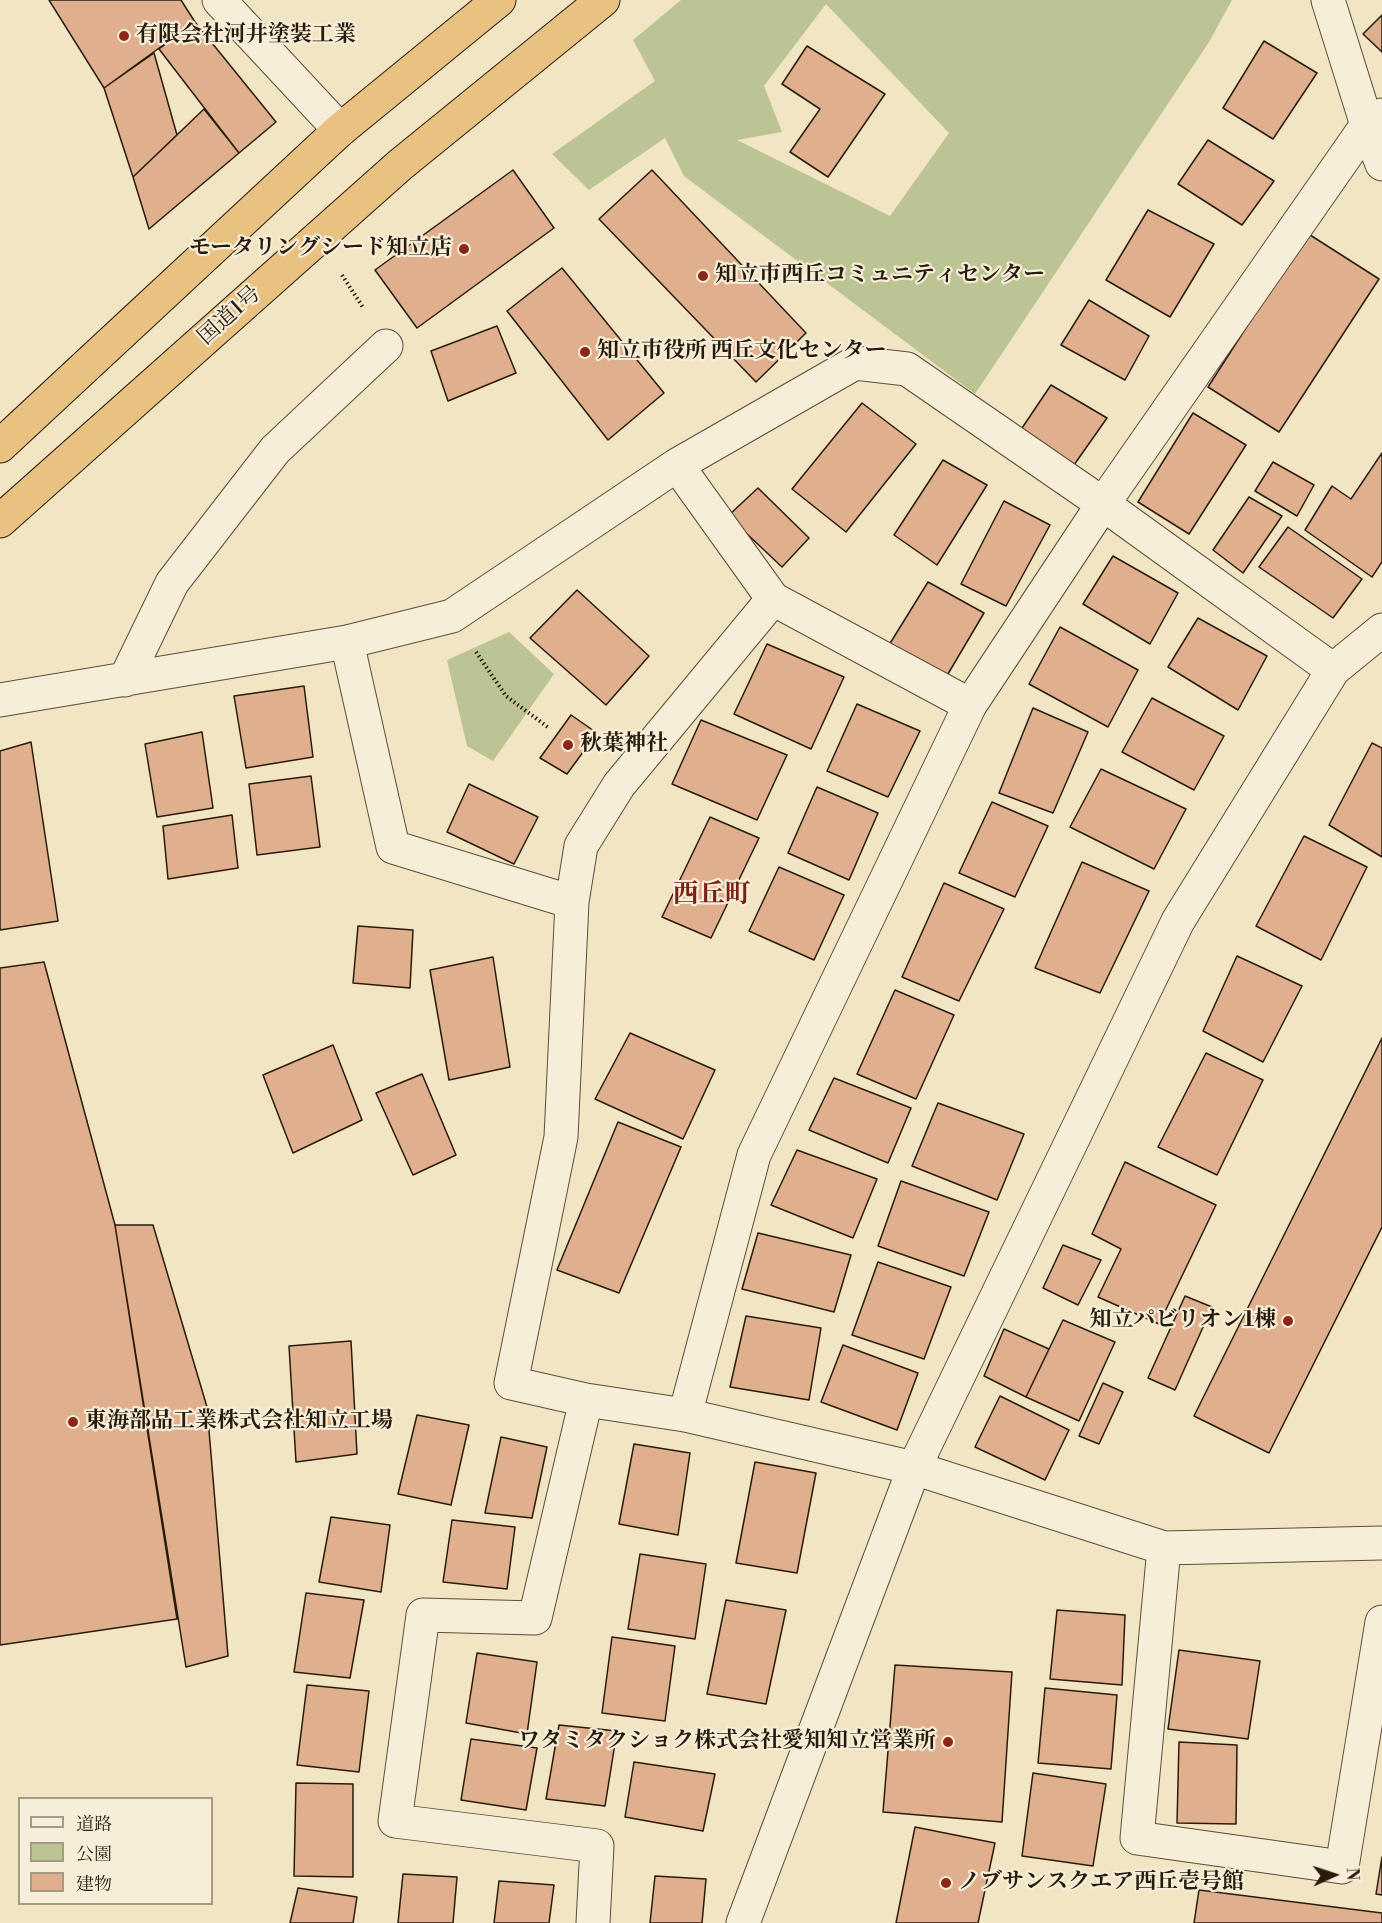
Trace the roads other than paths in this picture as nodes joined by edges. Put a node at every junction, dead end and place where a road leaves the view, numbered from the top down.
1 (219, 0) edge
2 (499, 0) edge
3 (603, 0) edge
4 (1328, 0) edge
5 (1375, 120) edge
6 (339, 130) junction
7 (1382, 164) edge
8 (386, 346) road end
9 (0, 446) edge
10 (677, 465) junction
11 (1103, 504) junction
12 (0, 521) edge
13 (773, 599) junction
14 (1382, 630) edge
15 (347, 642) junction
16 (1333, 670) junction
17 (125, 680) junction
18 (0, 700) edge
19 (970, 705) junction
20 (572, 902) junction
21 (586, 1400) junction
22 (686, 1415) junction
23 (914, 1468) junction
24 (1382, 1543) edge
25 (1164, 1548) junction
26 (1382, 1622) edge
27 (593, 1923) edge
28 (743, 1923) edge

1 - 6 street
2 - 6 highway
3 - 12 highway, 国道1号
4 - 5 street
5 - 7 street
5 - 11 street
6 - 9 highway
8 - 17 street
10 - 11 street
10 - 13 street
10 - 15 street
11 - 16 street
11 - 19 street
13 - 19 street
13 - 20 street
14 - 16 street
15 - 17 street
15 - 20 street
16 - 23 street
17 - 18 street
19 - 22 street
20 - 21 street
21 - 22 street
21 - 27 street
22 - 23 street
23 - 25 street
23 - 28 street
24 - 25 street
25 - 26 street

